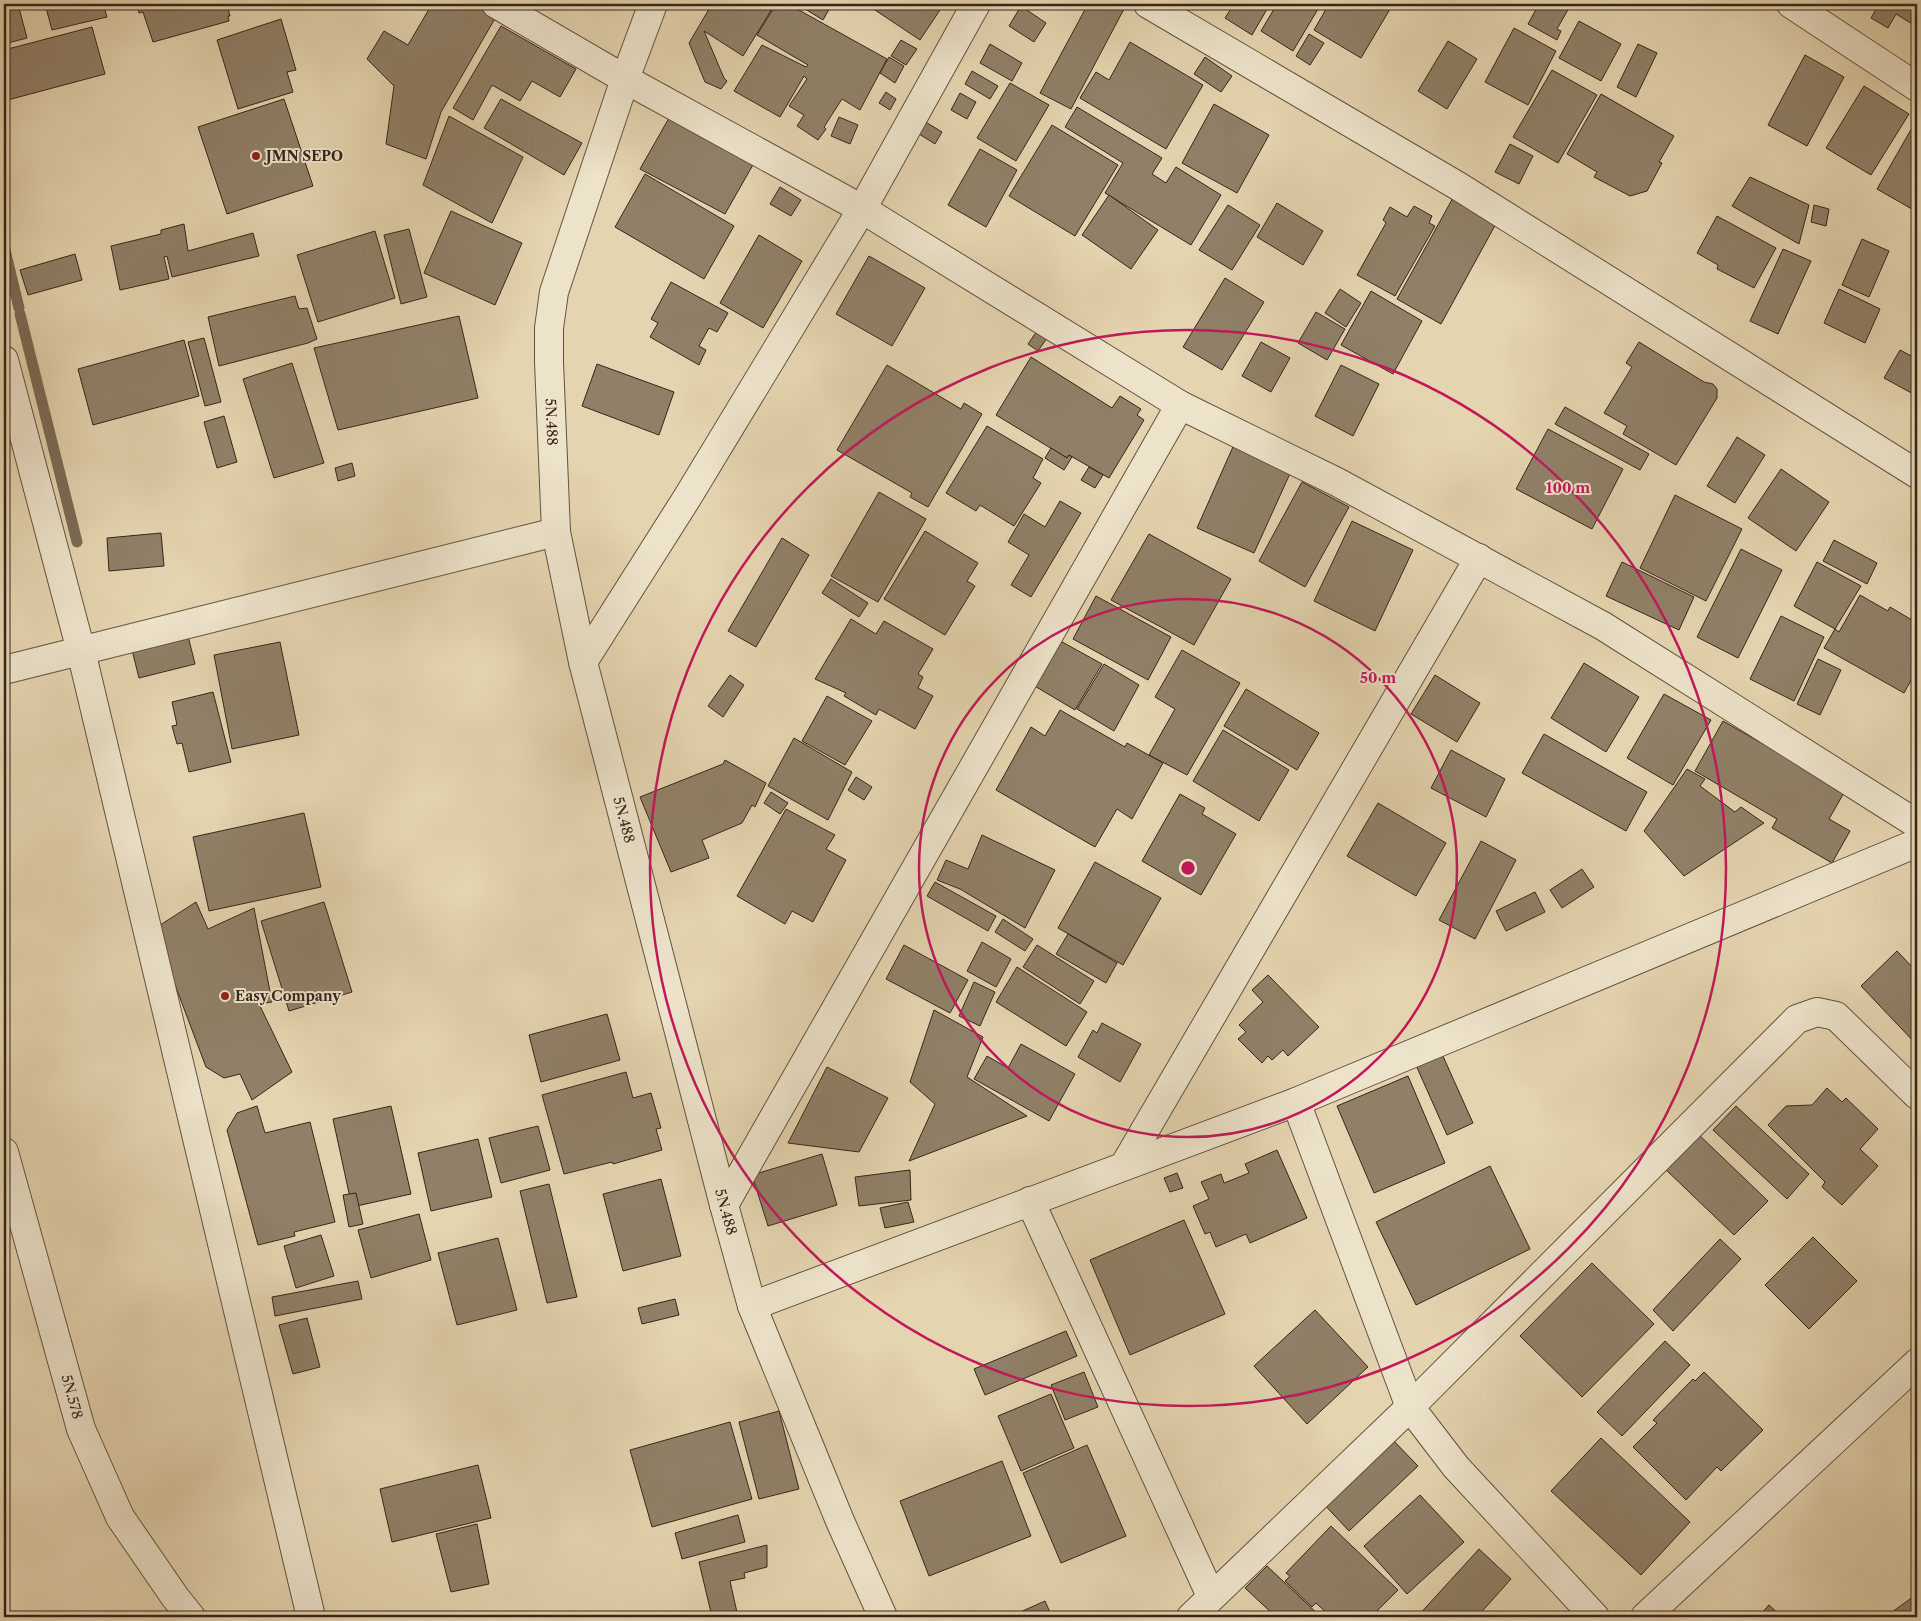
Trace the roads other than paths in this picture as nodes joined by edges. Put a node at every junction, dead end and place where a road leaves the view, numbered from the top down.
1 (496, 4) edge
2 (653, 4) edge
3 (976, 4) edge
4 (1148, 4) edge
5 (1791, 4) edge
6 (625, 79) junction
7 (1917, 88) edge
8 (862, 210) junction
9 (4, 360) edge
10 (1180, 405) junction
11 (1917, 474) edge
12 (556, 532) junction
13 (1478, 558) junction
14 (81, 651) junction
15 (584, 662) junction
16 (4, 670) edge
17 (1917, 824) edge
18 (1917, 843) edge
19 (1917, 1094) edge
20 (1296, 1102) junction
21 (4, 1152) edge
22 (1124, 1166) junction
23 (1030, 1201) junction
24 (724, 1205) junction
25 (752, 1306) junction
26 (1917, 1363) edge
27 (1410, 1407) junction
28 (1211, 1596) junction
29 (191, 1617) edge
30 (310, 1617) edge
31 (883, 1617) edge
32 (1191, 1617) edge
33 (1595, 1617) edge
34 (1645, 1617) edge

1 - 6 street
2 - 6 street, 5N.488
3 - 8 street
4 - 11 street
5 - 7 street
6 - 8 street
6 - 12 street, 5N.488
8 - 10 street
8 - 15 street
9 - 14 street
10 - 13 street
10 - 24 street
12 - 14 street
12 - 15 street, 5N.488
13 - 17 street
13 - 22 street
14 - 16 street
14 - 30 street
15 - 24 street, 5N.488
18 - 20 street
19 - 27 street
20 - 22 street
20 - 27 street
21 - 29 street, 5N.578
22 - 23 street
23 - 25 street
23 - 28 street
24 - 25 street, 5N.488
25 - 31 street, 5N.488
26 - 34 street
27 - 28 street
27 - 33 street
28 - 32 street

